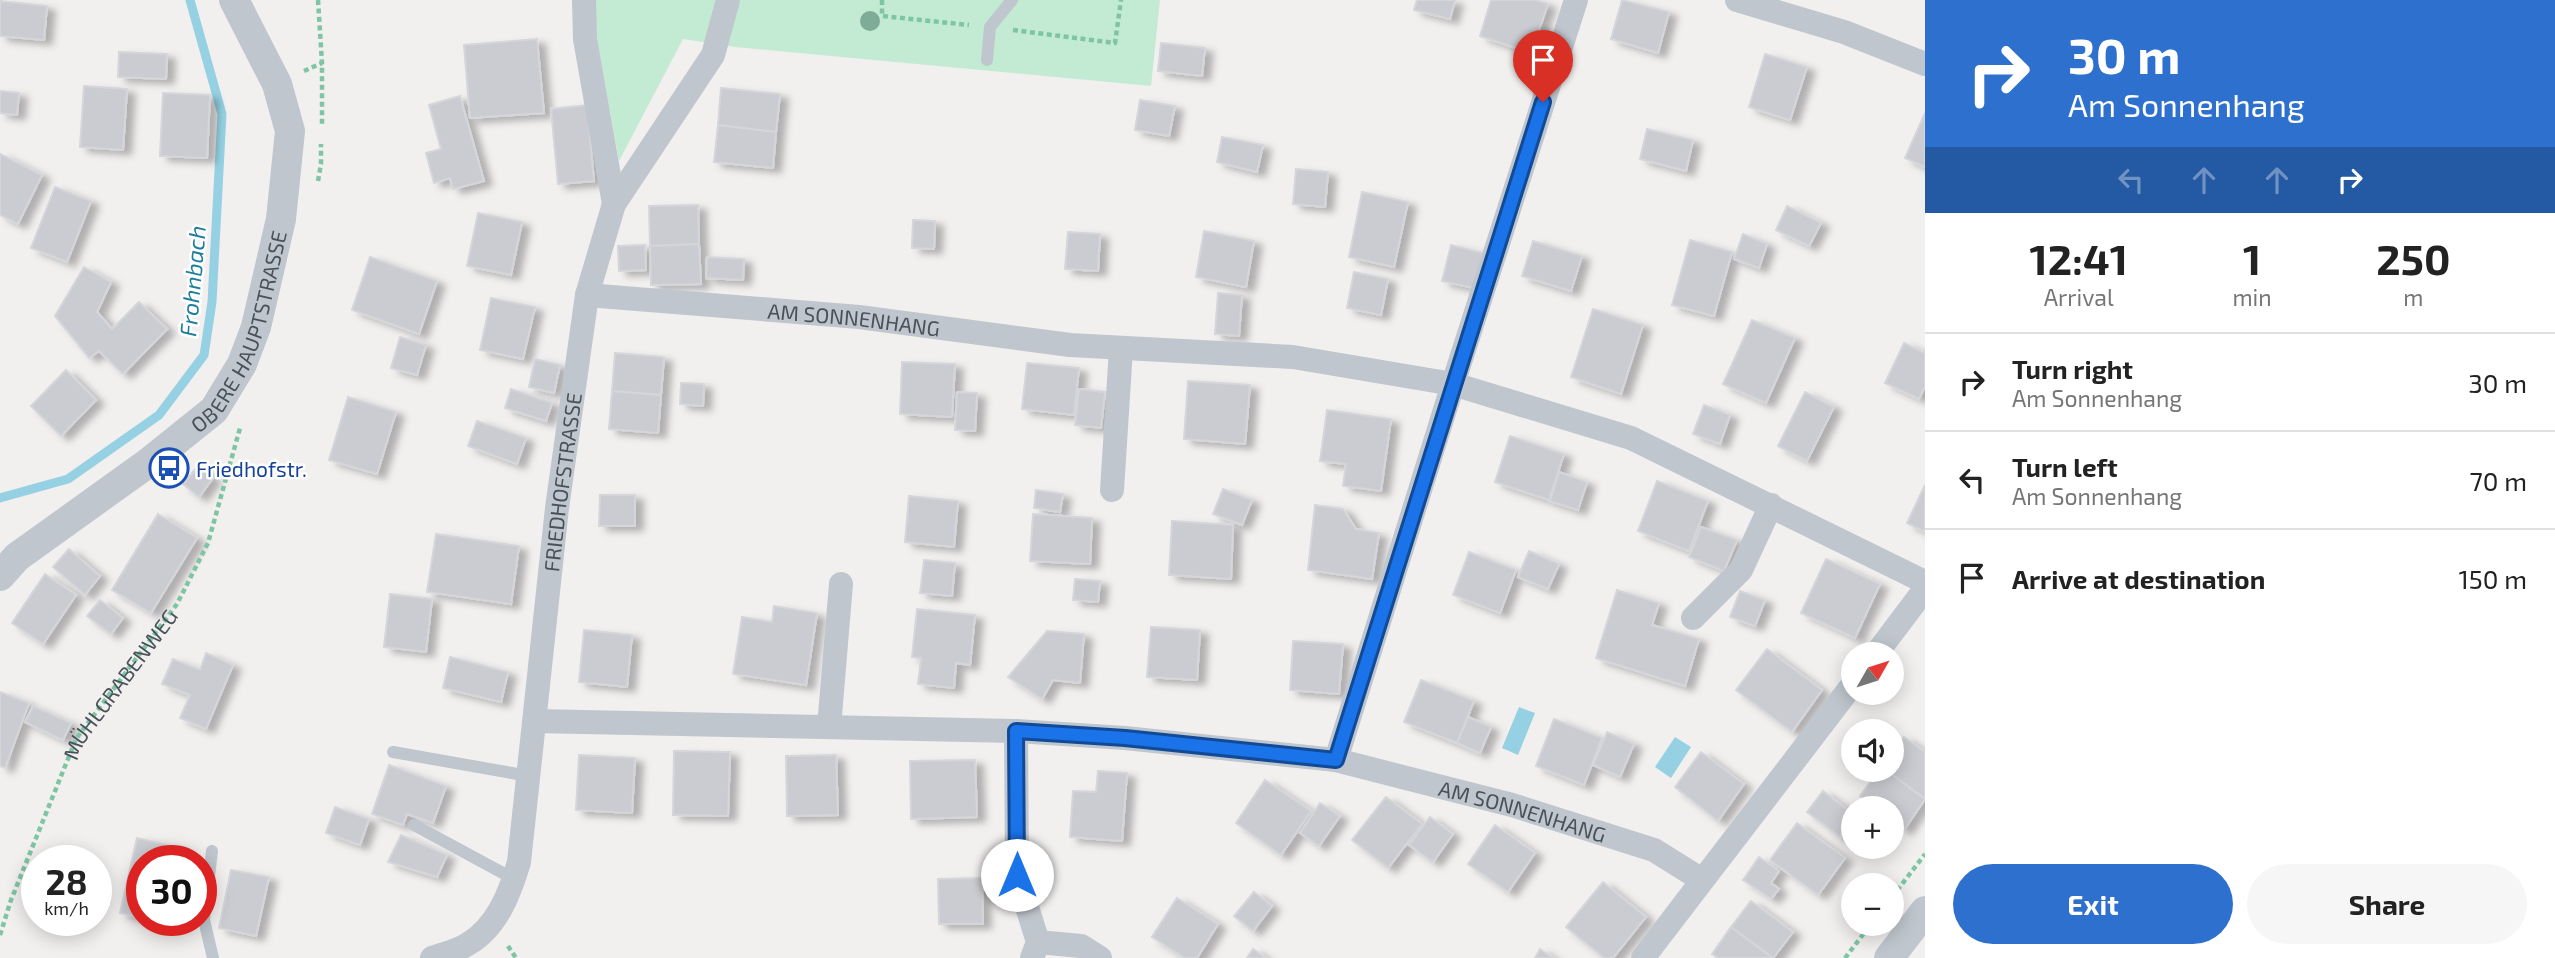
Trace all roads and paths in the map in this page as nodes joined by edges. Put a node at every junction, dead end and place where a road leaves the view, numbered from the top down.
1 (234, 0) edge
2 (584, 0) edge
3 (728, 0) edge
4 (1012, 0) edge
5 (1576, 0) edge
6 (1737, 0) edge
7 (987, 60) dead end
8 (1925, 64) edge
9 (614, 204) junction
10 (587, 295) junction
11 (1121, 349) junction
12 (1453, 384) junction
13 (238, 433) dead end
14 (1112, 490) dead end
15 (1771, 505) junction
16 (0, 576) edge
17 (1925, 582) edge
18 (841, 583) dead end
19 (1925, 589) edge
20 (1693, 618) dead end
21 (1885, 642) edge
22 (1841, 700) edge
23 (535, 721) junction
24 (829, 727) junction
25 (1016, 731) junction
26 (393, 752) dead end
27 (1336, 760) junction
28 (529, 776) junction
29 (414, 825) dead end
30 (1925, 854) edge
31 (514, 879) junction
32 (1702, 880) junction
33 (1904, 881) edge
34 (1925, 911) edge
35 (0, 935) edge
36 (208, 936) edge
37 (1862, 936) edge
38 (1035, 950) edge
39 (213, 958) edge
40 (432, 958) edge
41 (1100, 958) edge
42 (1643, 958) edge
43 (1845, 958) edge
44 (1889, 958) edge

1 - 16 street, OBERE HAUPTSTRASSE
2 - 9 street
3 - 9 street, FRIEDHOFSTRASSE
4 - 7 lane
5 - 12 street
6 - 8 street
9 - 10 street, FRIEDHOFSTRASSE
10 - 11 street, AM SONNENHANG
10 - 23 street, FRIEDHOFSTRASSE
11 - 12 street, AM SONNENHANG
11 - 14 street
12 - 15 street, AM SONNENHANG
12 - 27 street
13 - 35 path, MÜHLGRABENWEG
15 - 17 street, AM SONNENHANG
15 - 20 street
18 - 24 street
19 - 21 street
22 - 32 street
23 - 24 street, AM SONNENHANG
23 - 28 street, FRIEDHOFSTRASSE
24 - 25 street, AM SONNENHANG
25 - 27 street, AM SONNENHANG
25 - 38 street
26 - 28 lane
27 - 32 street, AM SONNENHANG
28 - 31 street, FRIEDHOFSTRASSE
29 - 31 lane
30 - 33 path
31 - 40 street, FRIEDHOFSTRASSE
32 - 42 street
34 - 44 street
36 - 39 lane
37 - 43 path
38 - 41 street

